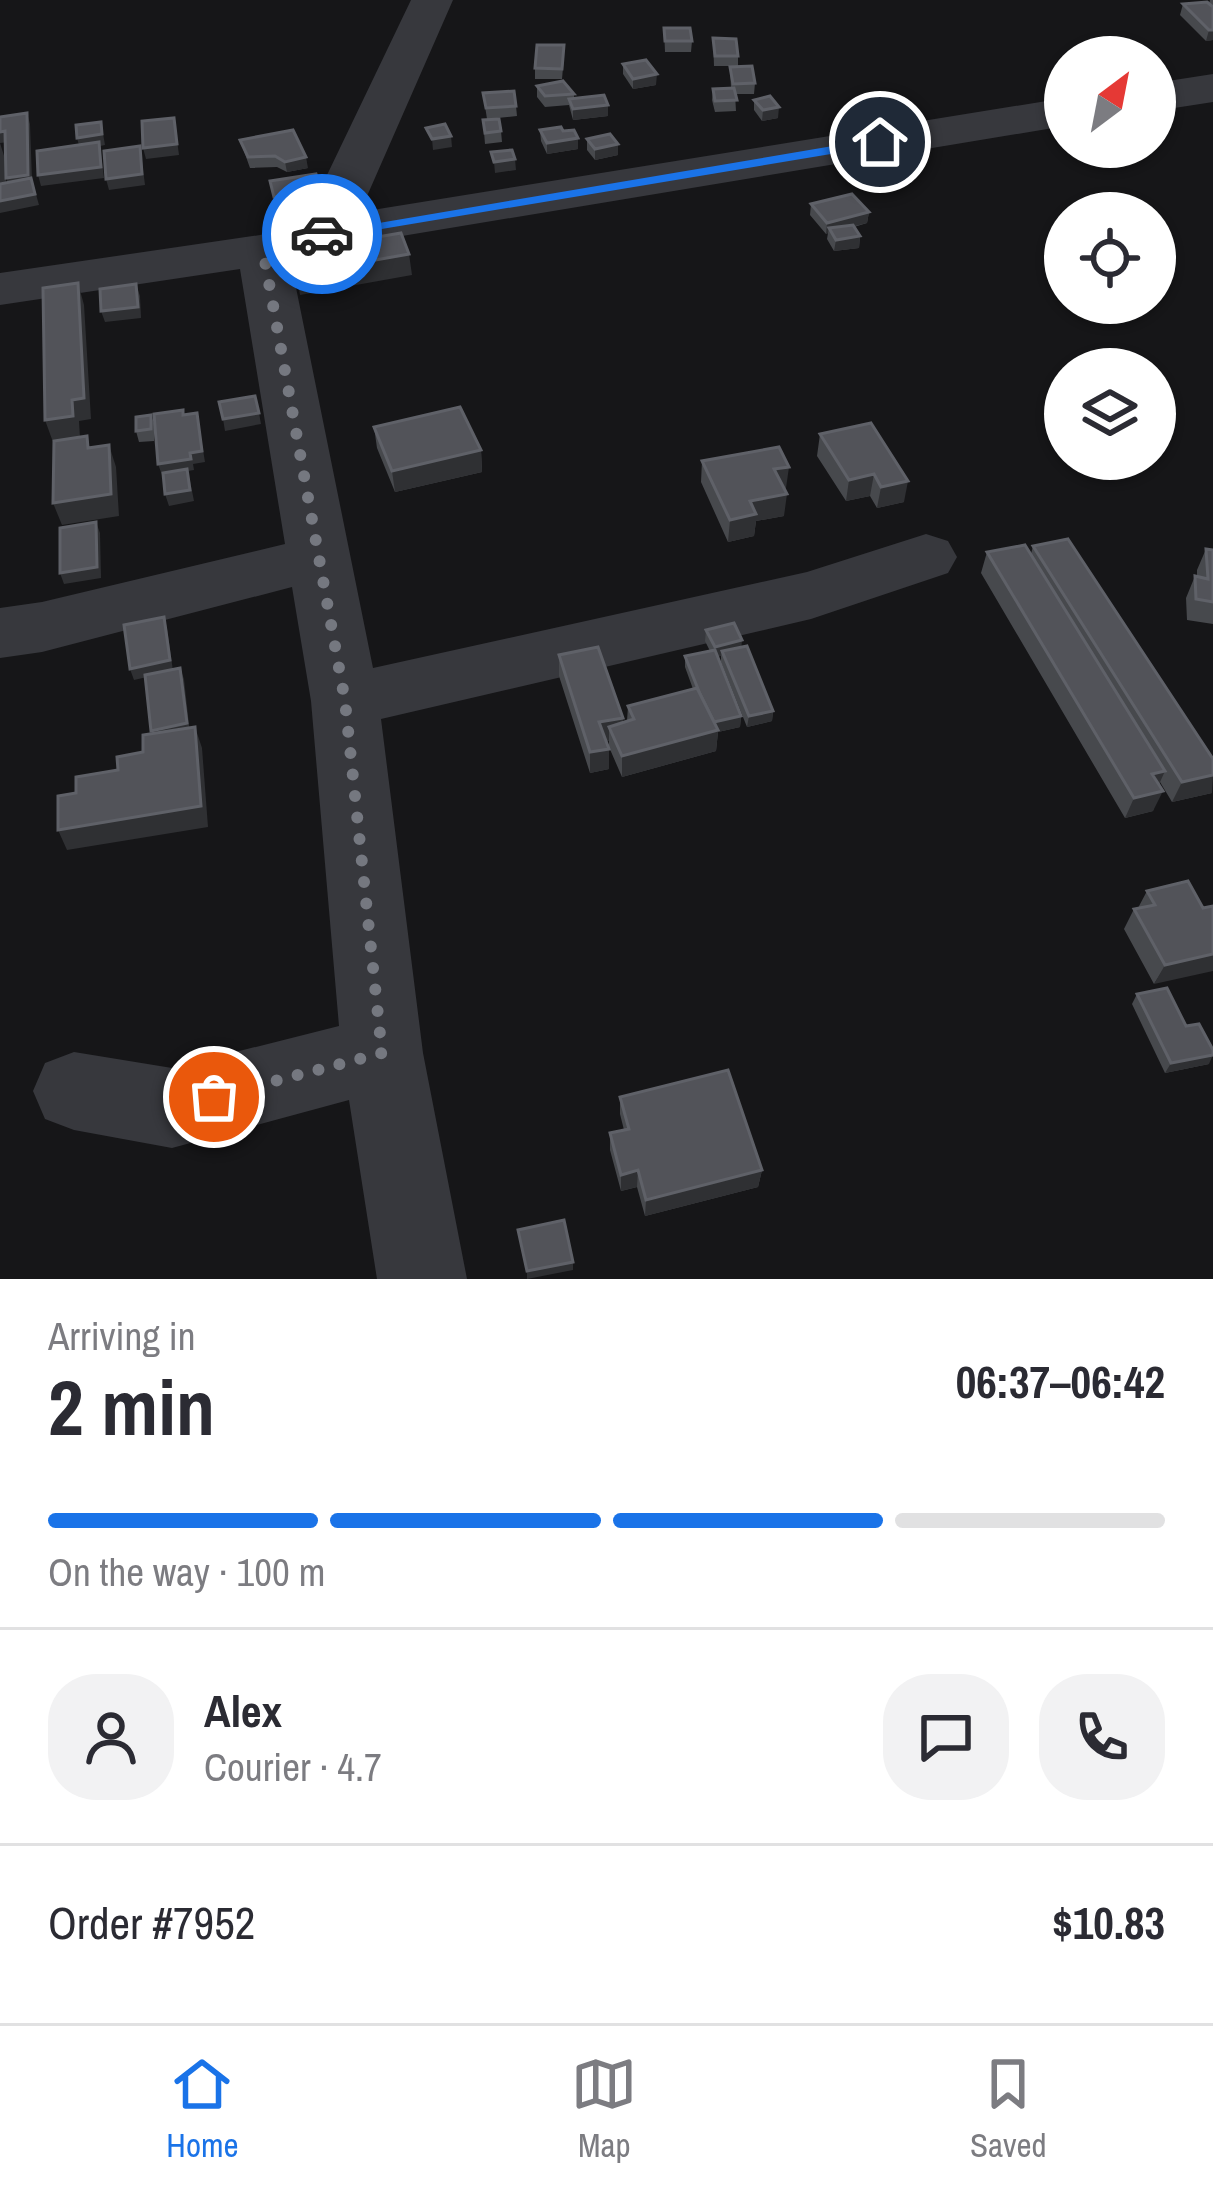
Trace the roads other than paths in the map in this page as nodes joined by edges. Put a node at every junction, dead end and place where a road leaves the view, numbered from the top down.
1 (432, 0) edge
2 (1213, 88) edge
3 (1176, 94) edge
4 (1044, 116) edge
5 (294, 242) junction
6 (0, 289) edge
7 (926, 557) dead end
8 (319, 558) junction
9 (0, 632) edge
10 (345, 701) junction
11 (382, 1053) junction
12 (74, 1091) dead end
13 (422, 1279) edge

1 - 5 street
2 - 3 street
4 - 5 street
5 - 6 street
5 - 8 street
7 - 10 street
8 - 9 street
8 - 10 street
10 - 11 street
11 - 12 street
11 - 13 street

